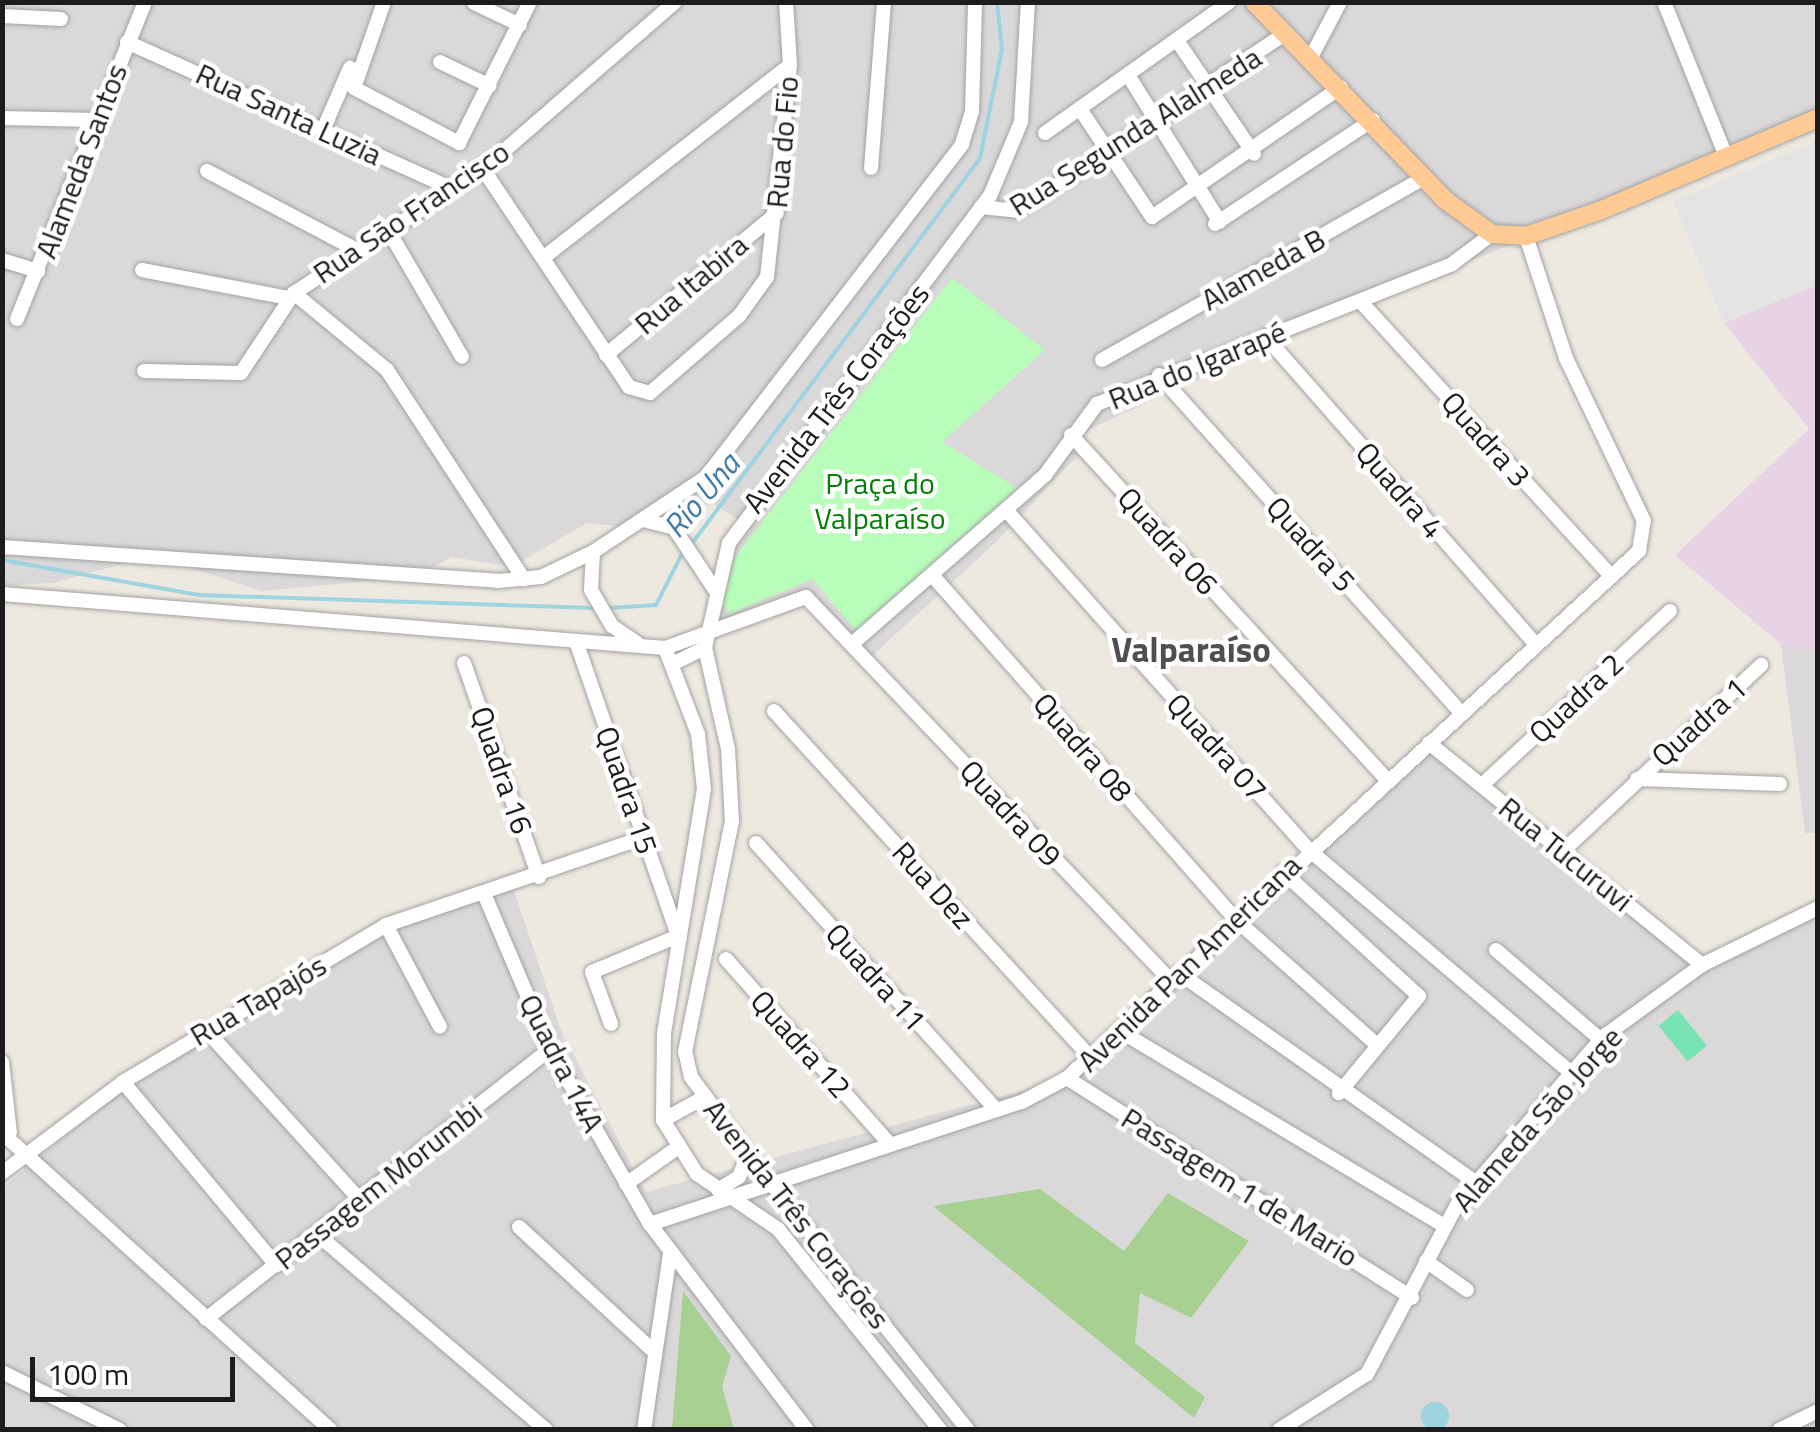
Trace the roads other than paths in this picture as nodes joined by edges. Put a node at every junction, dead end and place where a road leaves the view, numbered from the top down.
1 (145, 2) edge
2 (376, 2) edge
3 (384, 2) edge
4 (530, 2) edge
5 (675, 2) edge
6 (884, 2) edge
7 (975, 2) edge
8 (1028, 2) edge
9 (1229, 2) edge
10 (1254, 2) edge
11 (1340, 2) edge
12 (1664, 2) edge
13 (474, 3) edge
14 (784, 4) edge
15 (2, 16) edge
16 (61, 19) dead end
17 (520, 24) junction
18 (1286, 32) junction
19 (127, 42) junction
20 (1178, 42) junction
21 (1311, 57) junction
22 (440, 62) dead end
23 (790, 65) junction
24 (1128, 75) junction
25 (490, 86) junction
26 (1341, 87) junction
27 (1211, 88) junction
28 (1080, 110) junction
29 (2, 118) edge
30 (1818, 118) edge
31 (98, 120) junction
32 (1159, 120) junction
33 (1373, 120) junction
34 (323, 130) junction
35 (1045, 133) dead end
36 (1108, 152) junction
37 (1254, 154) junction
38 (1726, 156) junction
39 (871, 168) dead end
40 (483, 169) junction
41 (207, 171) dead end
42 (1424, 178) junction
43 (450, 188) junction
44 (1197, 188) junction
45 (981, 207) junction
46 (776, 213) junction
47 (387, 228) junction
48 (1492, 234) junction
49 (1526, 236) junction
50 (354, 248) junction
51 (542, 258) junction
52 (2, 260) edge
53 (142, 270) dead end
54 (38, 271) junction
55 (291, 296) junction
56 (1361, 302) junction
57 (17, 319) dead end
58 (1264, 336) junction
59 (606, 355) junction
60 (462, 358) dead end
61 (1102, 360) dead end
62 (144, 370) dead end
63 (1159, 375) junction
64 (1071, 435) junction
65 (1006, 510) junction
66 (640, 520) junction
67 (2, 547) edge
68 (594, 552) junction
69 (932, 575) junction
70 (1612, 577) junction
71 (524, 579) junction
72 (715, 591) junction
73 (2, 594) edge
74 (1670, 611) dead end
75 (708, 627) junction
76 (577, 644) junction
77 (852, 644) junction
78 (1536, 645) junction
79 (642, 646) junction
80 (664, 648) junction
81 (705, 648) junction
82 (464, 663) dead end
83 (672, 664) junction
84 (1761, 666) dead end
85 (774, 712) dead end
86 (1462, 714) junction
87 (1429, 743) junction
88 (1637, 779) junction
89 (1387, 780) junction
90 (1780, 784) dead end
91 (1482, 785) junction
92 (644, 838) junction
93 (756, 843) dead end
94 (1308, 849) junction
95 (1563, 851) junction
96 (1283, 872) junction
97 (539, 877) junction
98 (485, 896) junction
99 (1818, 908) edge
100 (1240, 924) junction
101 (386, 925) junction
102 (678, 936) junction
103 (1496, 950) dead end
104 (726, 960) dead end
105 (1702, 966) junction
106 (1179, 978) junction
107 (611, 1024) dead end
108 (440, 1027) dead end
109 (205, 1029) junction
110 (1120, 1030) junction
111 (1601, 1040) junction
112 (1377, 1045) junction
113 (550, 1049) junction
114 (1091, 1058) junction
115 (2, 1062) edge
116 (1571, 1072) junction
117 (1067, 1078) junction
118 (123, 1082) junction
119 (1339, 1093) junction
120 (705, 1097) junction
121 (996, 1110) junction
122 (664, 1120) junction
123 (6, 1133) edge
124 (888, 1143) junction
125 (677, 1148) junction
126 (29, 1150) junction
127 (748, 1154) junction
128 (2, 1174) edge
129 (1474, 1182) junction
130 (626, 1184) junction
131 (772, 1184) junction
132 (718, 1190) junction
133 (735, 1198) junction
134 (361, 1200) junction
135 (650, 1224) junction
136 (1443, 1225) junction
137 (519, 1227) dead end
138 (318, 1235) junction
139 (670, 1254) junction
140 (1426, 1261) junction
141 (276, 1266) junction
142 (1467, 1290) dead end
143 (1412, 1298) junction
144 (206, 1320) junction
145 (651, 1348) junction
146 (2, 1372) edge
147 (1818, 1411) edge
148 (120, 1430) edge
149 (330, 1430) edge
150 (546, 1430) edge
151 (644, 1430) edge
152 (807, 1430) edge
153 (940, 1430) edge
154 (968, 1430) edge
155 (1279, 1430) edge
156 (1779, 1430) edge

1 - 19 street, Alameda Santos
2 - 34 street
3 - 25 street
4 - 17 street
5 - 40 street, Rua São Francisco
6 - 39 street
7 - 66 street, Avenida Três Corações
8 - 45 street, Avenida Três Corações
9 - 20 street
10 - 18 main road
11 - 21 street
12 - 38 street
13 - 17 street
14 - 23 street, Rua do Fio
15 - 16 street
17 - 25 street
18 - 21 main road
18 - 27 street, Rua Segunda Alalmeda
19 - 31 street, Alameda Santos
19 - 34 street, Rua Santa Luzia
20 - 24 street
20 - 27 street
21 - 26 main road
22 - 25 street
23 - 46 street, Rua do Fio
23 - 51 street
24 - 28 street
24 - 32 street
26 - 33 main road
26 - 37 street
27 - 32 street, Rua Segunda Alalmeda
27 - 37 street
28 - 35 street
28 - 36 street
29 - 31 street
30 - 38 main road
31 - 54 street, Alameda Santos
32 - 36 street, Rua Segunda Alalmeda
32 - 44 street
33 - 42 main road
33 - 44 street
34 - 43 street, Rua Santa Luzia
36 - 44 street
36 - 45 street, Rua Segunda Alalmeda
37 - 44 street
38 - 49 main road
40 - 43 street, Rua São Francisco
40 - 51 street
41 - 50 street
42 - 48 main road
42 - 61 street, Alameda B
43 - 47 street, Rua São Francisco
45 - 72 street, Avenida Três Corações
46 - 59 street, Rua Itabira
46 - 59 street, Rua do Fio
47 - 50 street, Rua São Francisco
47 - 60 street
48 - 49 main road
48 - 56 street, Rua do Igarapé
49 - 70 street, Avenida Pan Americana
50 - 55 street, Rua São Francisco
51 - 59 street
52 - 54 street
53 - 55 street
54 - 57 street, Alameda Santos
55 - 62 street, Rua São Francisco
55 - 71 street
56 - 58 street, Rua do Igarapé
56 - 70 street, Quadra 3
58 - 63 street, Rua do Igarapé
58 - 78 street, Quadra 4
63 - 64 street, Rua do Igarapé
63 - 86 street, Quadra 5
64 - 65 street, Rua do Igarapé
64 - 89 street, Quadra 06
65 - 69 street, Rua do Igarapé
65 - 94 street, Quadra 07
66 - 68 street
66 - 72 street
67 - 71 street
68 - 71 street
68 - 79 street
69 - 77 street, Rua do Igarapé
69 - 100 street, Quadra 08
70 - 78 street, Avenida Pan Americana
72 - 75 street, Avenida Três Corações
73 - 76 street
74 - 91 street, Quadra 2
75 - 77 street
75 - 80 street
75 - 81 street, Avenida Três Corações
76 - 79 street
76 - 92 street, Quadra 15
77 - 106 street, Quadra 09
78 - 86 street, Avenida Pan Americana
79 - 80 street
80 - 83 street, Avenida Três Corações
81 - 83 street
81 - 120 street, Avenida Três Corações
82 - 97 street, Quadra 16
83 - 102 street, Avenida Três Corações
84 - 88 street, Quadra 1
85 - 114 street, Rua Dez
86 - 87 street, Avenida Pan Americana
87 - 89 street, Avenida Pan Americana
87 - 91 street, Rua Tucuruvi
88 - 90 street, Quadra 1
88 - 95 street, Quadra 1
89 - 94 street, Avenida Pan Americana
91 - 95 street, Rua Tucuruvi
92 - 97 street, Rua Tapajós
92 - 102 street, Quadra 15
93 - 121 street, Quadra 11
94 - 96 street, Avenida Pan Americana
94 - 116 street, Quadra 07
95 - 105 street, Rua Tucuruvi
96 - 100 street, Avenida Pan Americana
96 - 112 street
97 - 98 street, Rua Tapajós
98 - 101 street, Rua Tapajós
98 - 113 street, Quadra 14A
99 - 105 street, Alameda São Jorge
100 - 106 street, Avenida Pan Americana
100 - 112 street, Quadra 08
101 - 108 street
101 - 109 street, Rua Tapajós
102 - 107 street
102 - 122 street, Avenida Três Corações
103 - 111 street
104 - 124 street, Quadra 12
105 - 111 street, Alameda São Jorge
106 - 110 street, Avenida Pan Americana
106 - 119 street, Quadra 09
109 - 118 street, Rua Tapajós
109 - 134 street
110 - 114 street, Avenida Pan Americana
110 - 136 street
111 - 116 street, Alameda São Jorge
112 - 119 street
113 - 130 street, Quadra 14A
113 - 134 street, Passagem Morumbi
114 - 117 street, Avenida Pan Americana
115 - 123 street
116 - 129 street, Alameda São Jorge
117 - 121 street, Avenida Pan Americana
117 - 143 street, Passagem 1 de Mario
118 - 126 street, Rua Tapajós
118 - 141 street
119 - 129 street, Quadra 09
120 - 122 street
120 - 127 street, Avenida Três Corações
121 - 124 street, Avenida Pan Americana
122 - 125 street, Avenida Três Corações
123 - 126 street
124 - 131 street, Avenida Pan Americana
125 - 130 street
125 - 132 street, Avenida Três Corações
126 - 128 street, Rua Tapajós
126 - 144 street
127 - 131 street, Avenida Três Corações
127 - 132 street
129 - 136 street, Alameda São Jorge
130 - 135 street, Quadra 14A
131 - 133 street, Avenida Pan Americana
131 - 154 street, Avenida Três Corações
132 - 133 street, Avenida Três Corações
133 - 135 street, Avenida Pan Americana
133 - 153 street, Avenida Três Corações
134 - 138 street, Passagem Morumbi
135 - 139 street, Quadra 14A
136 - 140 street, Alameda São Jorge
137 - 145 street
138 - 141 street, Passagem Morumbi
138 - 150 street
139 - 145 street
139 - 152 street, Quadra 14A
140 - 142 street
140 - 143 street, Alameda São Jorge
141 - 144 street, Passagem Morumbi
143 - 155 street, Alameda São Jorge
144 - 149 street
145 - 151 street
146 - 148 street
147 - 156 street

